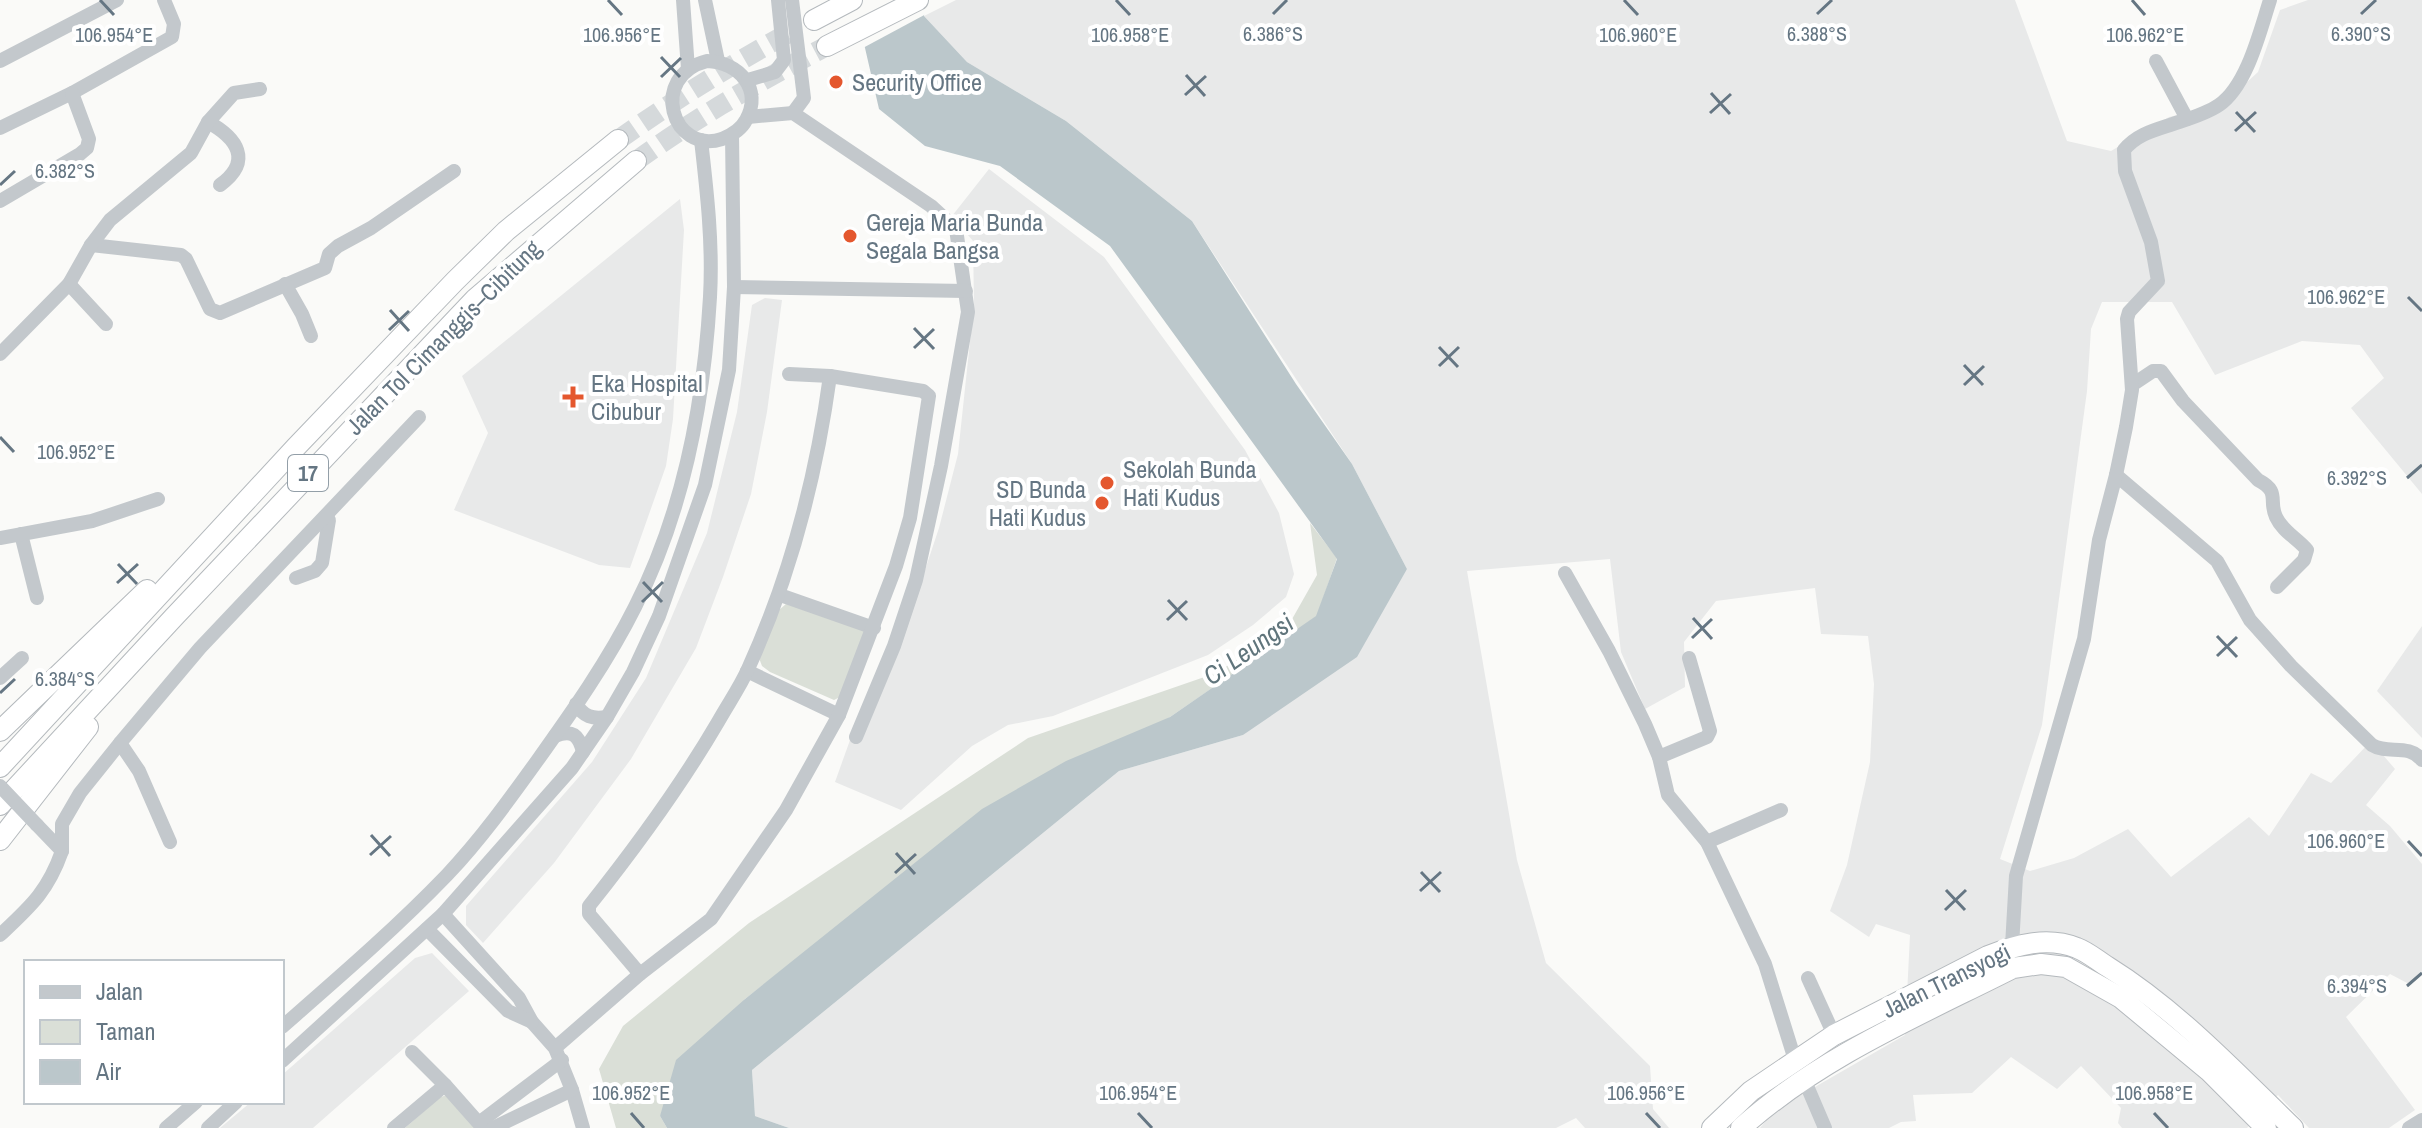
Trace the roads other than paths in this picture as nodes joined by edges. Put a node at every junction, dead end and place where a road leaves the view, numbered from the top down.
1 (117, 0) edge
2 (164, 0) edge
3 (683, 0) edge
4 (705, 0) edge
5 (778, 0) edge
6 (792, 0) edge
7 (852, 0) edge
8 (918, 0) edge
9 (2270, 0) edge
10 (814, 20) tunnel mouth
11 (827, 46) tunnel mouth
12 (0, 61) edge
13 (718, 61) junction
14 (2156, 61) dead end
15 (688, 69) junction
16 (748, 80) junction
17 (260, 89) dead end
18 (72, 93) junction
19 (793, 113) junction
20 (748, 117) junction
21 (2187, 119) junction
22 (208, 122) junction
23 (0, 128) edge
24 (732, 135) junction
25 (618, 140) tunnel mouth
26 (701, 140) junction
27 (636, 161) tunnel mouth
28 (454, 171) dead end
29 (220, 185) dead end
30 (0, 201) edge
31 (91, 245) junction
32 (69, 284) junction
33 (285, 284) junction
34 (734, 287) junction
35 (966, 291) junction
36 (106, 324) dead end
37 (311, 336) dead end
38 (0, 354) edge
39 (789, 374) dead end
40 (830, 376) junction
41 (2132, 385) junction
42 (419, 417) dead end
43 (296, 447) junction
44 (2116, 475) junction
45 (158, 499) dead end
46 (331, 521) junction
47 (21, 534) junction
48 (0, 538) edge
49 (1565, 573) dead end
50 (296, 578) dead end
51 (2277, 587) dead end
52 (780, 595) junction
53 (37, 598) dead end
54 (174, 617) junction
55 (874, 628) junction
56 (22, 658) dead end
57 (1689, 658) dead end
58 (747, 671) junction
59 (0, 678) edge
60 (576, 704) junction
61 (839, 715) junction
62 (607, 717) junction
63 (0, 731) edge
64 (555, 736) junction
65 (856, 737) dead end
66 (120, 743) junction
67 (583, 752) junction
68 (1659, 757) junction
69 (2422, 760) edge
70 (0, 767) edge
71 (0, 786) edge
72 (0, 805) edge
73 (1781, 810) dead end
74 (0, 840) edge
75 (170, 842) dead end
76 (1707, 842) junction
77 (62, 851) junction
78 (443, 914) junction
79 (427, 929) junction
80 (0, 935) edge
81 (2012, 946) junction
82 (491, 967) junction
83 (640, 974) junction
84 (1808, 978) dead end
85 (477, 980) junction
86 (532, 1022) junction
87 (284, 1025) edge
88 (1834, 1035) junction
89 (412, 1052) dead end
90 (558, 1054) junction
91 (284, 1059) edge
92 (1795, 1060) junction
93 (1804, 1079) junction
94 (445, 1085) junction
95 (572, 1090) junction
96 (194, 1104) edge
97 (234, 1104) edge
98 (2422, 1120) edge
99 (486, 1126) edge
100 (166, 1128) edge
101 (208, 1128) edge
102 (394, 1128) edge
103 (583, 1128) edge
104 (1712, 1128) edge
105 (1741, 1128) edge
106 (1825, 1128) edge
107 (2266, 1128) edge
108 (2293, 1128) edge
109 (2409, 1128) edge

1 - 12 street
2 - 18 street
3 - 15 street
4 - 13 street
5 - 16 street
6 - 19 street
7 - 10 highway
8 - 11 highway
9 - 21 street
13 - 15 street
13 - 16 street
14 - 21 street
15 - 26 street
16 - 20 street
17 - 22 street
18 - 23 street
18 - 30 street
19 - 20 street
19 - 35 street
20 - 24 street
21 - 41 street
22 - 29 street
22 - 31 street
24 - 26 street
24 - 34 street
25 - 43 highway, Jalan Tol Cimanggis–Cibitung / 17
26 - 60 street
27 - 54 highway, Jalan Tol Cimanggis–Cibitung / 17
28 - 33 street
31 - 32 street
31 - 33 street
32 - 36 street
32 - 38 street
33 - 37 street
34 - 35 street
34 - 62 street
35 - 65 street
39 - 40 street
40 - 52 street
40 - 55 street
41 - 44 street
41 - 51 street
42 - 46 street
43 - 63 highway
43 - 70 highway, Jalan Tol Cimanggis–Cibitung / 17
44 - 69 street
44 - 81 street
45 - 47 street
46 - 50 street
46 - 66 street
47 - 48 street
47 - 53 street
49 - 68 street
52 - 55 street
52 - 58 street
54 - 72 highway, Jalan Tol Cimanggis–Cibitung / 17
54 - 74 highway
55 - 61 street
56 - 59 street
57 - 68 street
58 - 61 street
58 - 83 street
60 - 62 street
60 - 64 street
61 - 83 street
62 - 67 street
64 - 67 street
64 - 87 street
66 - 75 street
66 - 77 street
67 - 78 street
68 - 76 street
71 - 77 street, bridge
73 - 76 street
76 - 92 street
77 - 80 street
78 - 79 street
78 - 82 street
79 - 85 street
79 - 91 street
81 - 88 highway, Jalan Transyogi
81 - 108 highway, Jalan Transyogi
82 - 85 street
82 - 86 street
83 - 90 street
84 - 88 street
85 - 86 street
86 - 90 street
88 - 92 highway, Jalan Transyogi
89 - 94 street
90 - 95 street
90 - 99 street
92 - 104 highway, Jalan Transyogi
93 - 105 highway, Jalan Transyogi
93 - 106 street
93 - 107 highway, Jalan Transyogi
94 - 99 street
94 - 102 street
95 - 99 street
95 - 103 street
96 - 100 street
97 - 101 street
98 - 109 street

